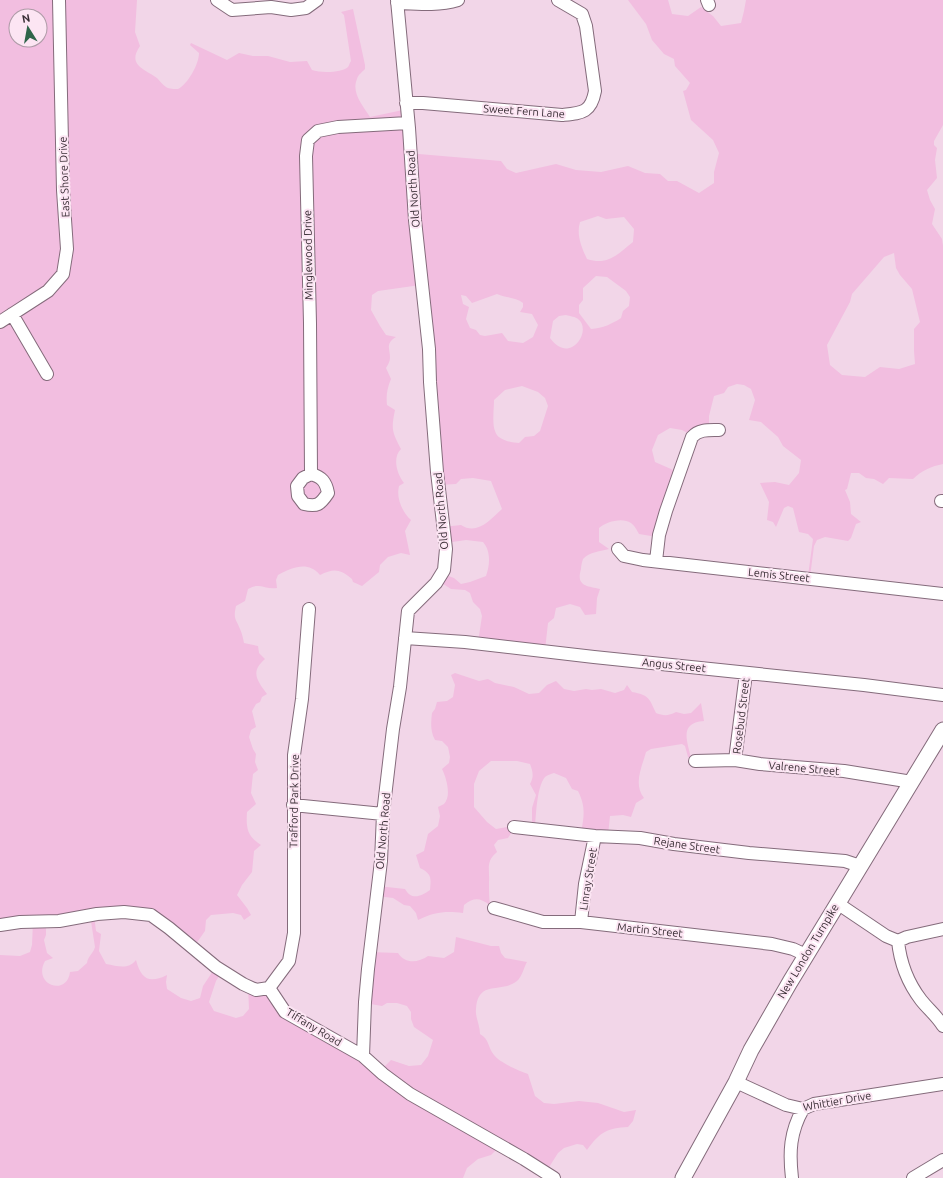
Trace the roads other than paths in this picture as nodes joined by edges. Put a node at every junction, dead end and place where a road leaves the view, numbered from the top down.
1 (59, 0) edge
2 (217, 0) edge
3 (316, 0) edge
4 (458, 0) edge
5 (558, 0) edge
6 (397, 2) edge
7 (406, 104) junction
8 (408, 123) junction
9 (12, 314) junction
10 (0, 322) edge
11 (47, 374) dead end
12 (719, 430) dead end
13 (311, 474) dead end
14 (618, 549) dead end
15 (656, 561) junction
16 (943, 594) edge
17 (309, 609) dead end
18 (405, 638) junction
19 (746, 673) junction
20 (943, 695) edge
21 (943, 730) edge
22 (735, 760) junction
23 (695, 761) dead end
24 (912, 782) junction
25 (293, 805) junction
26 (383, 814) junction
27 (514, 827) dead end
28 (595, 836) junction
29 (860, 866) junction
30 (837, 903) junction
31 (494, 908) dead end
32 (581, 922) junction
33 (0, 925) edge
34 (943, 929) edge
35 (898, 941) junction
36 (806, 955) junction
37 (269, 988) junction
38 (943, 1026) edge
39 (364, 1056) junction
40 (736, 1082) junction
41 (943, 1084) edge
42 (803, 1109) junction
43 (943, 1160) edge
44 (554, 1178) edge
45 (683, 1178) edge
46 (792, 1178) edge
47 (913, 1178) edge

1 - 9 street, East Shore Drive
2 - 3 street
4 - 6 street
5 - 7 street, Sweet Fern Lane
6 - 7 street, Old North Road
7 - 8 street, Old North Road
8 - 13 street, Minglewood Drive
8 - 18 street, Old North Road
9 - 10 street, East Shore Drive
9 - 11 street
12 - 15 street
14 - 15 street, Lemis Street
15 - 16 street, Lemis Street
17 - 25 street, Trafford Park Drive
18 - 19 street, Angus Street
18 - 26 street, Old North Road
19 - 20 street, Angus Street
19 - 22 street, Rosebud Street
21 - 24 main road, New London Turnpike
22 - 23 street, Valrene Street
22 - 24 street, Valrene Street
24 - 29 main road, New London Turnpike
25 - 26 street
25 - 37 street, Trafford Park Drive
26 - 39 street, Old North Road
27 - 28 street, Rejane Street
28 - 29 street, Rejane Street
28 - 32 street, Linray Street
29 - 30 main road, New London Turnpike
30 - 35 street
30 - 36 main road, New London Turnpike
31 - 32 street, Martin Street
32 - 36 street, Martin Street
33 - 37 street
34 - 35 street
35 - 38 street
36 - 40 main road, New London Turnpike
37 - 39 street, Tiffany Road
39 - 44 street, Tiffany Road
40 - 42 street, Whittier Drive
40 - 45 main road, New London Turnpike
41 - 42 street, Whittier Drive
42 - 46 street
43 - 47 street

